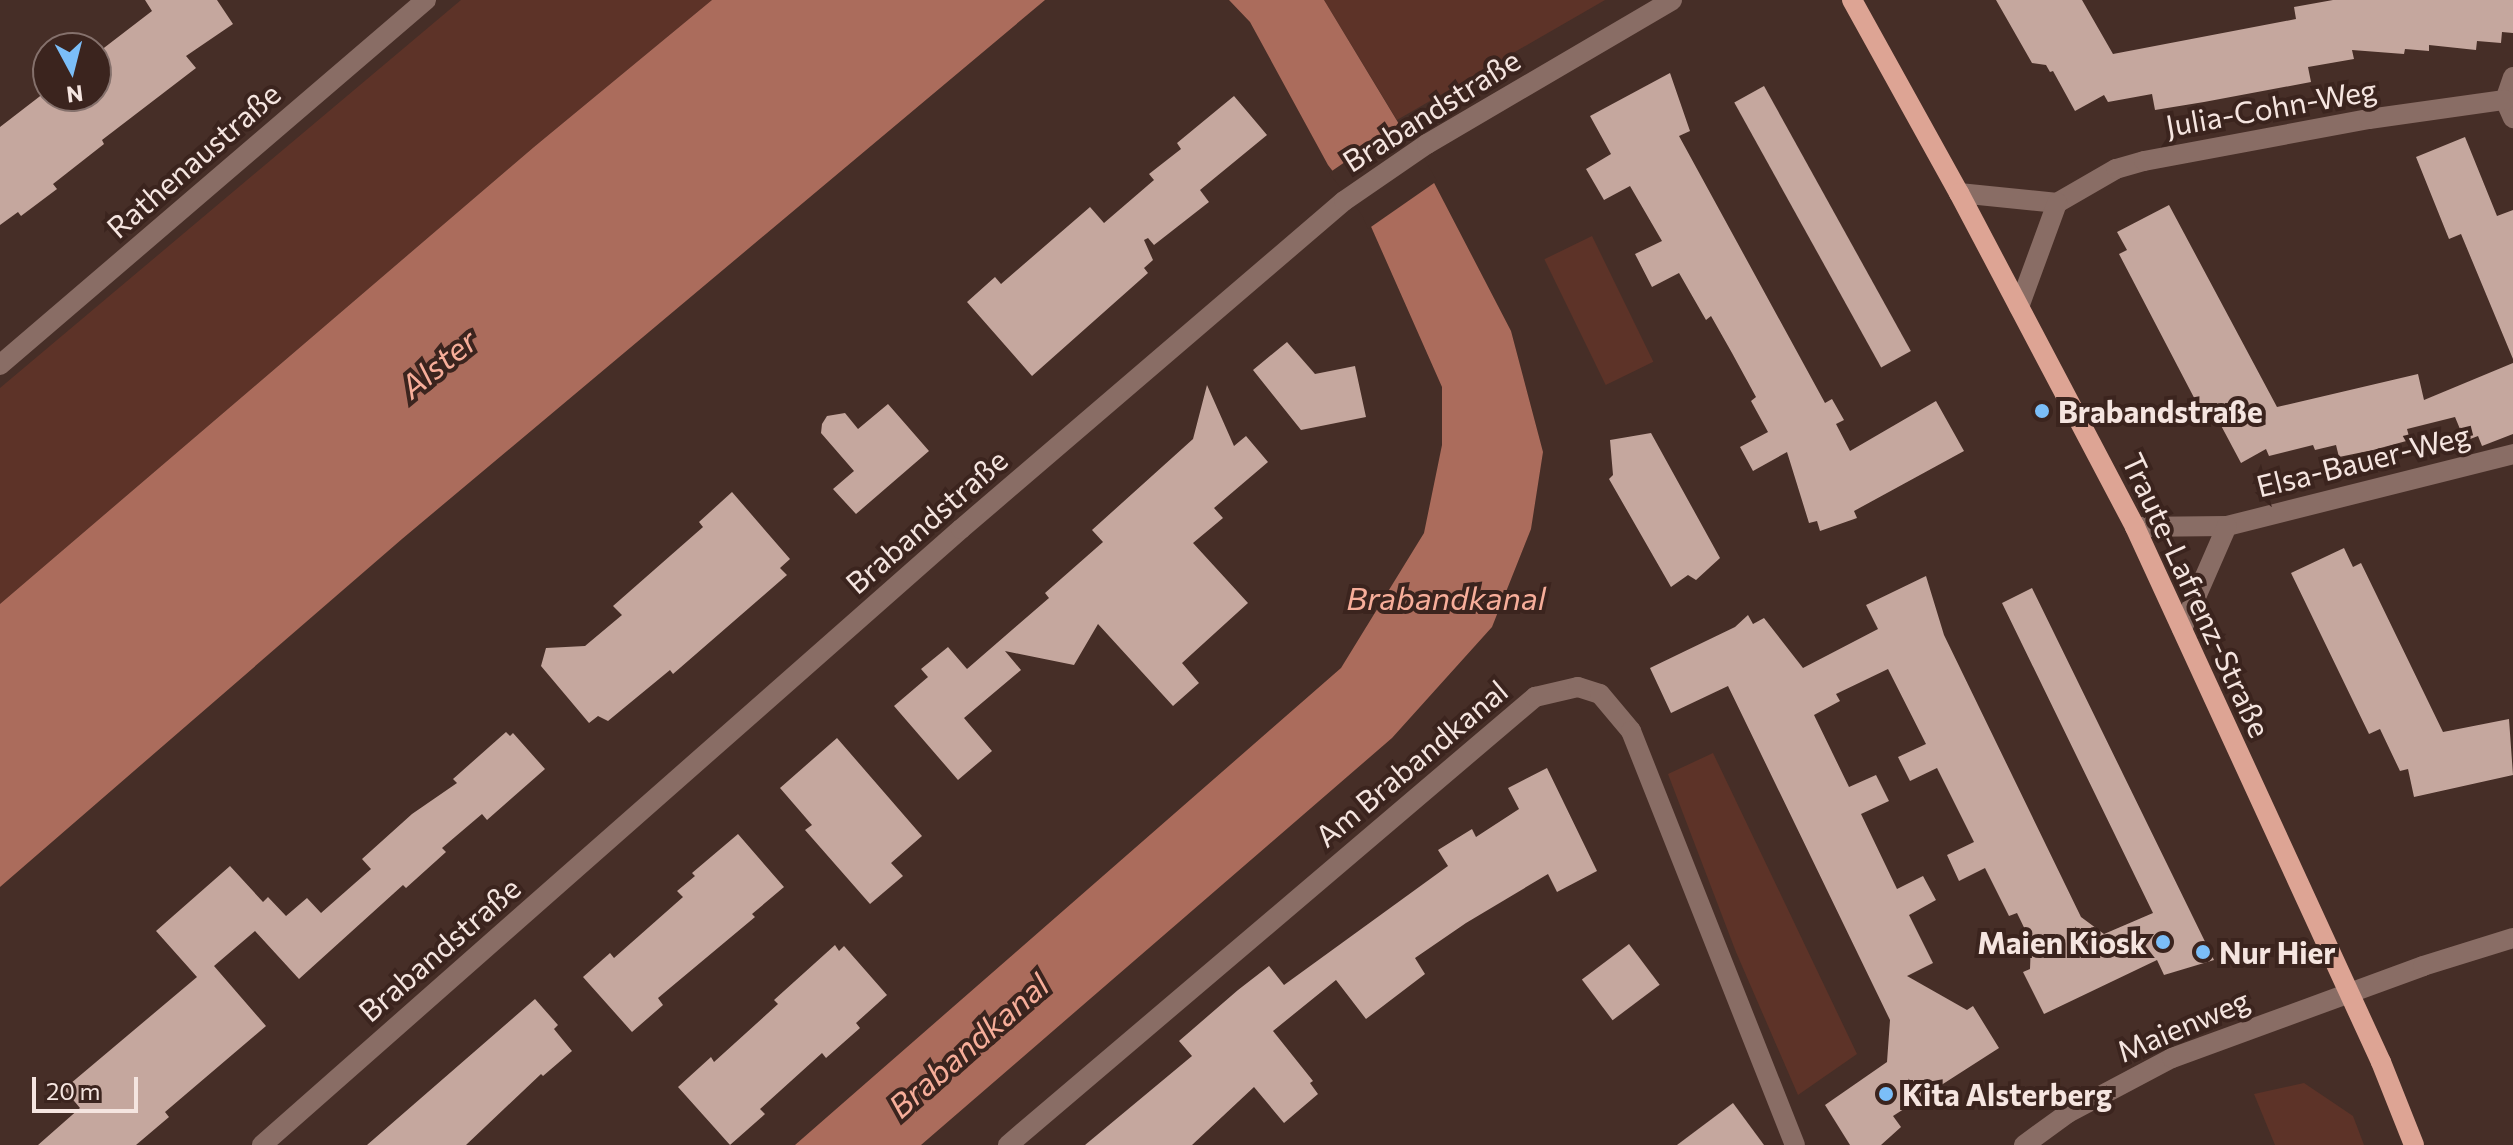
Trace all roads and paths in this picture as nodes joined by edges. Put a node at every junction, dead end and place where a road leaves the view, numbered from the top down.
1 (426, 0) edge
2 (1672, 0) edge
3 (1852, 0) edge
4 (2513, 77) edge
5 (2509, 109) edge
6 (1959, 193) junction
7 (2057, 203) junction
8 (2019, 307) junction
9 (0, 365) edge
10 (2513, 454) edge
11 (2227, 526) junction
12 (2135, 527) junction
13 (2182, 629) junction
14 (2513, 938) edge
15 (2349, 993) junction
16 (262, 1145) edge
17 (1008, 1145) edge
18 (1795, 1145) edge
19 (2024, 1145) edge
20 (2414, 1145) edge

1 - 9 street, Rathenaustraße
2 - 16 street, Brabandstraße
3 - 6 main road, Traute-Lafrenz-Straße
4 - 5 street
5 - 7 street, Julia-Cohn-Weg
6 - 7 street
6 - 8 main road, Traute-Lafrenz-Straße
7 - 8 street
8 - 12 main road, Traute-Lafrenz-Straße
10 - 11 street, Elsa-Bauer-Weg
11 - 12 street, Elsa-Bauer-Weg
11 - 13 street, Elsa-Bauer-Weg
12 - 13 main road, Traute-Lafrenz-Straße
13 - 15 main road, Traute-Lafrenz-Straße
14 - 15 street, Maienweg
15 - 19 street, Maienweg
15 - 20 main road, Traute-Lafrenz-Straße
17 - 18 street, Am Brabandkanal

